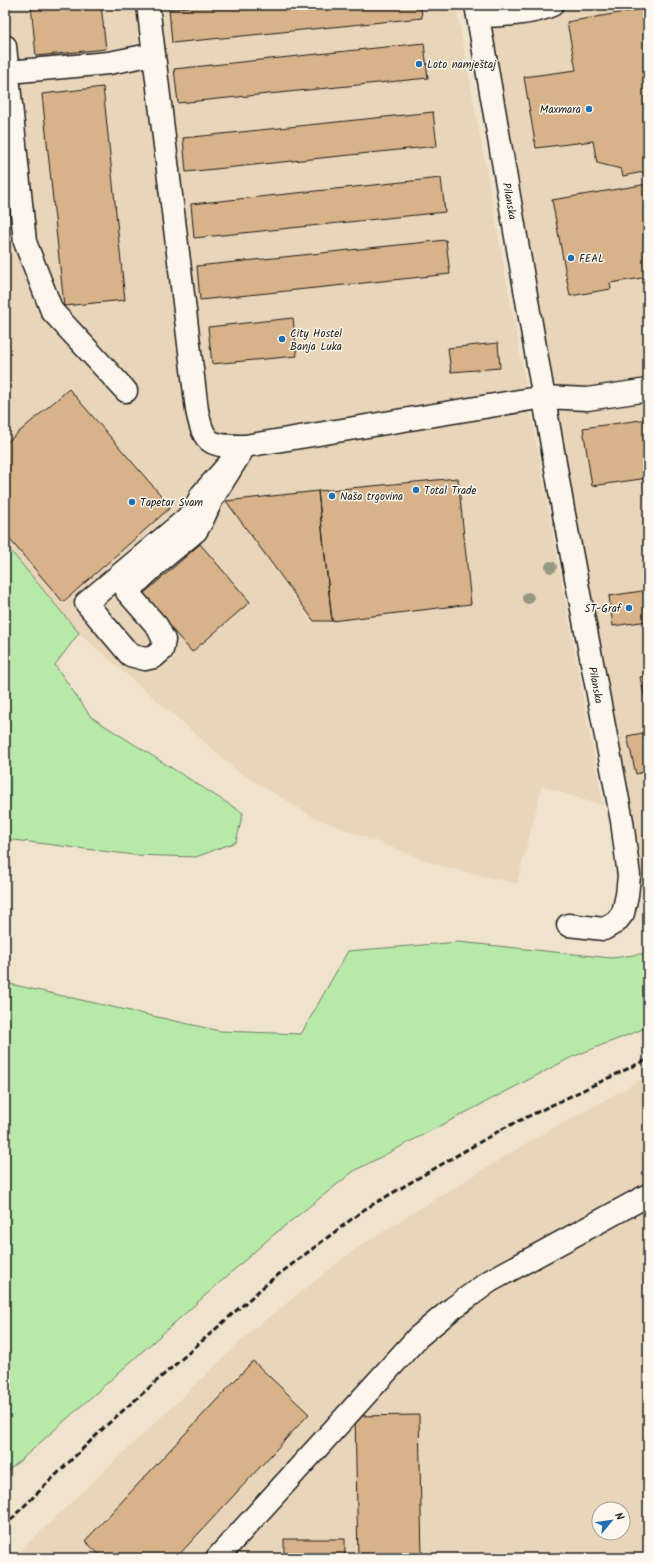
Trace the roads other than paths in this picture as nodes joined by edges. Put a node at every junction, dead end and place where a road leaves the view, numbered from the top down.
1 (148, 5) edge
2 (552, 5) edge
3 (477, 10) edge
4 (5, 46) edge
5 (154, 54) junction
6 (8, 72) junction
7 (648, 390) edge
8 (126, 391) dead end
9 (544, 397) junction
10 (245, 446) junction
11 (568, 925) dead end
12 (648, 1195) edge
13 (216, 1558) edge

1 - 5 street
2 - 3 street
3 - 9 street, Pilanska
4 - 6 street
5 - 6 street
5 - 10 street
6 - 8 street
7 - 9 street
9 - 10 street
9 - 11 street, Pilanska
10 - 10 street
12 - 13 street

